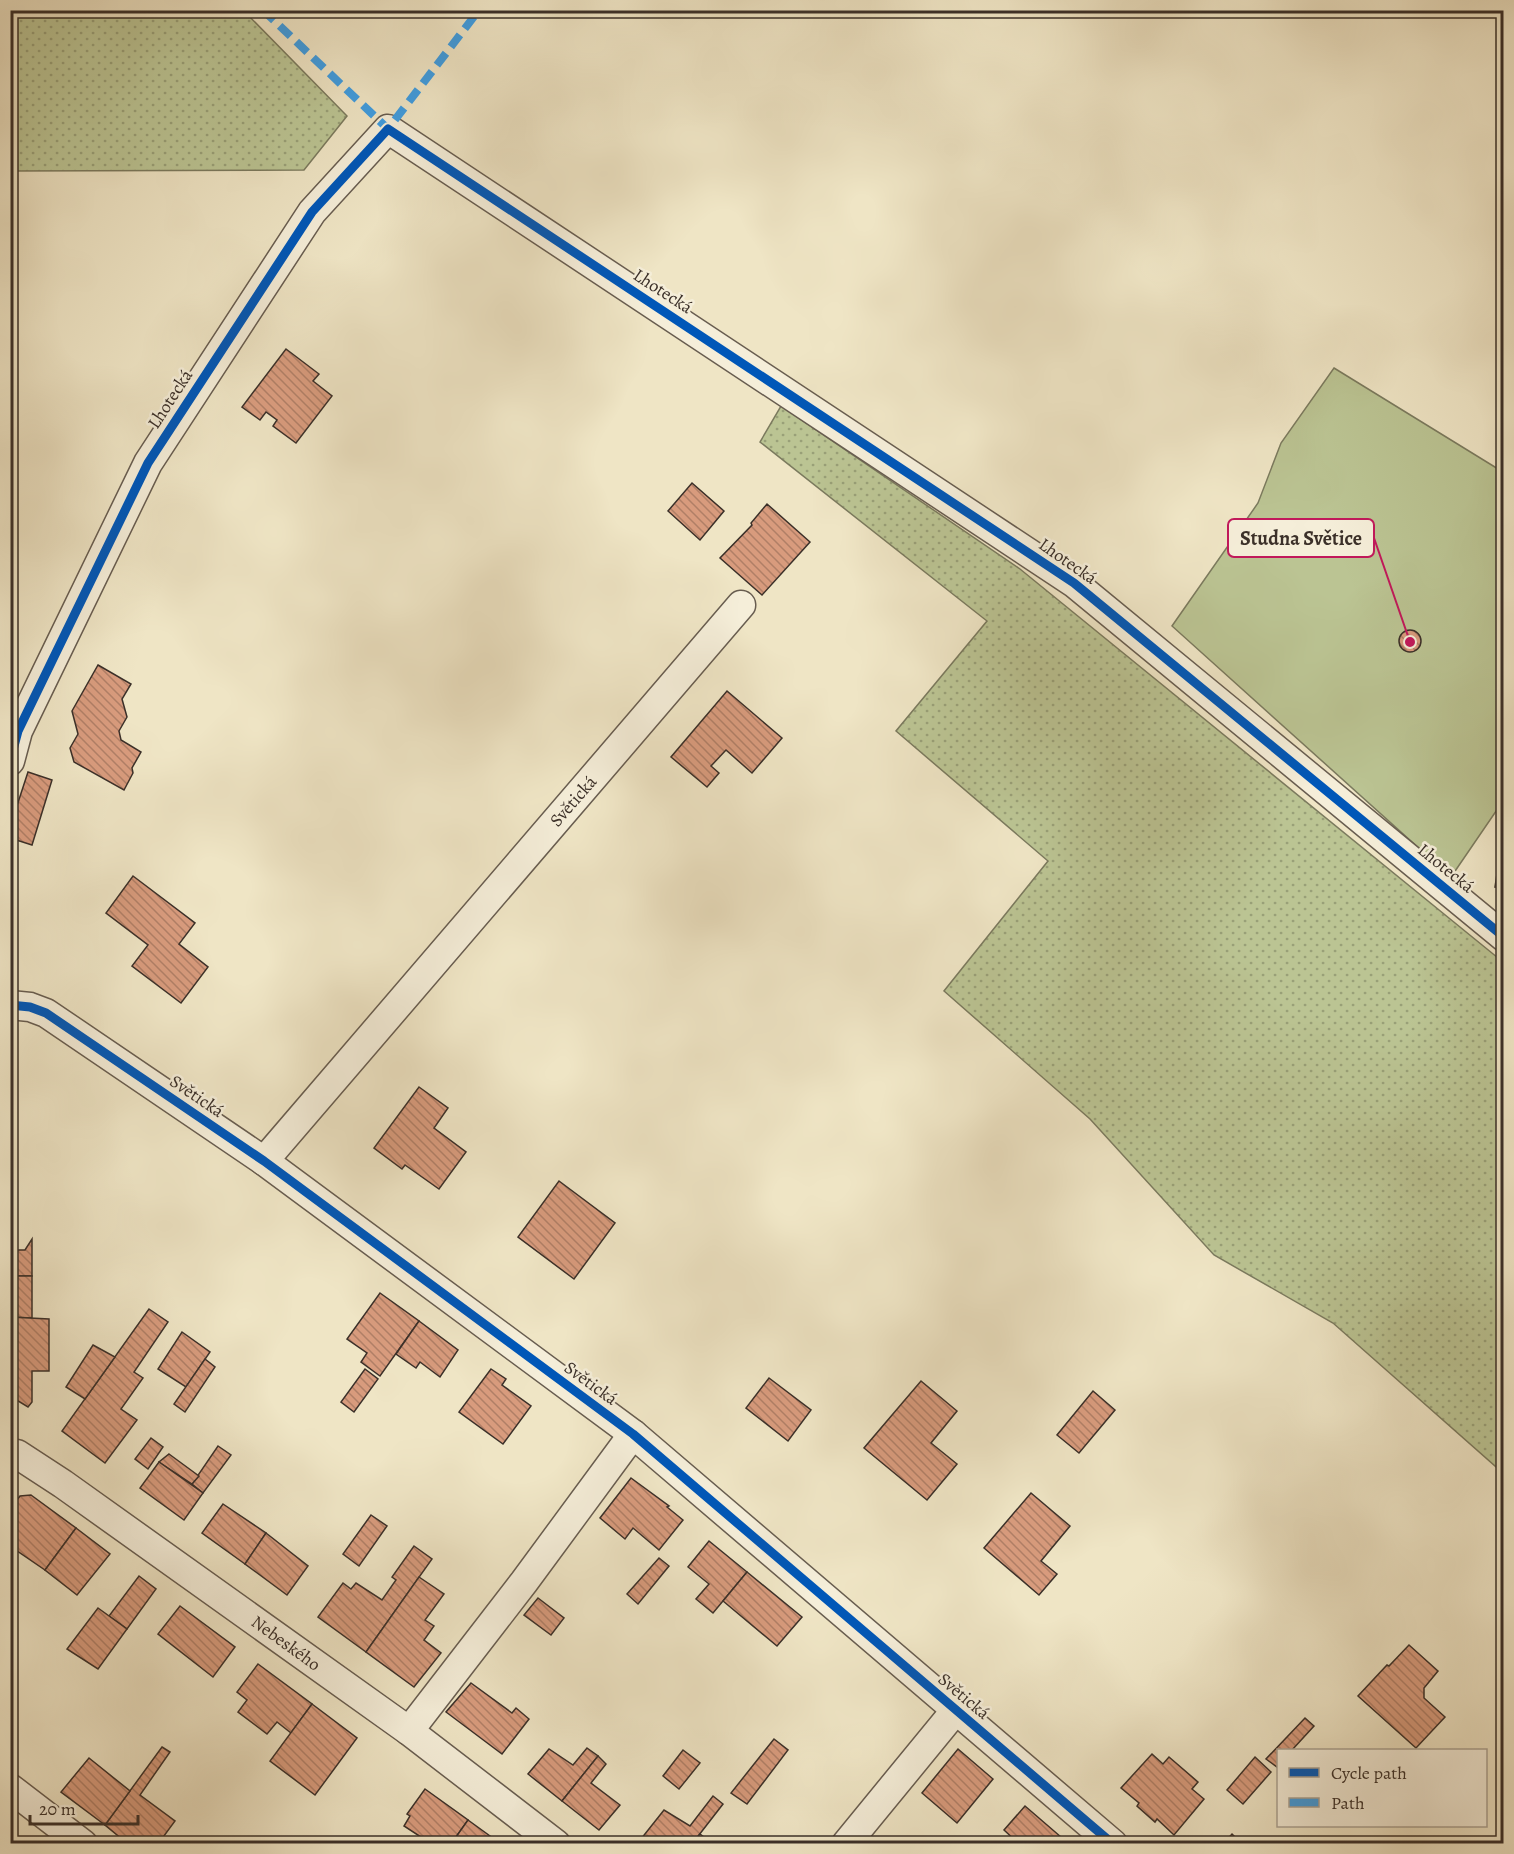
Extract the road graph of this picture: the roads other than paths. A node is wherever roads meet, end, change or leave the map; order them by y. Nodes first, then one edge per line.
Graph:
1 (741, 605) dead end
2 (10, 761) edge
3 (1503, 937) edge
4 (10, 1005) edge
5 (264, 1161) junction
6 (633, 1434) junction
7 (10, 1453) edge
8 (955, 1711) junction
9 (409, 1731) junction
10 (10, 1788) edge
11 (83, 1844) edge
12 (556, 1844) edge
13 (846, 1844) edge
14 (1113, 1844) edge

1 - 5 street, Světická
2 - 3 street, Lhotecká
4 - 5 street, Světická
5 - 6 street, Světická
6 - 8 street, Světická
6 - 9 street
7 - 9 street, Nebeského
8 - 13 street
8 - 14 street, Světická
9 - 12 street, Nebeského
10 - 11 street

